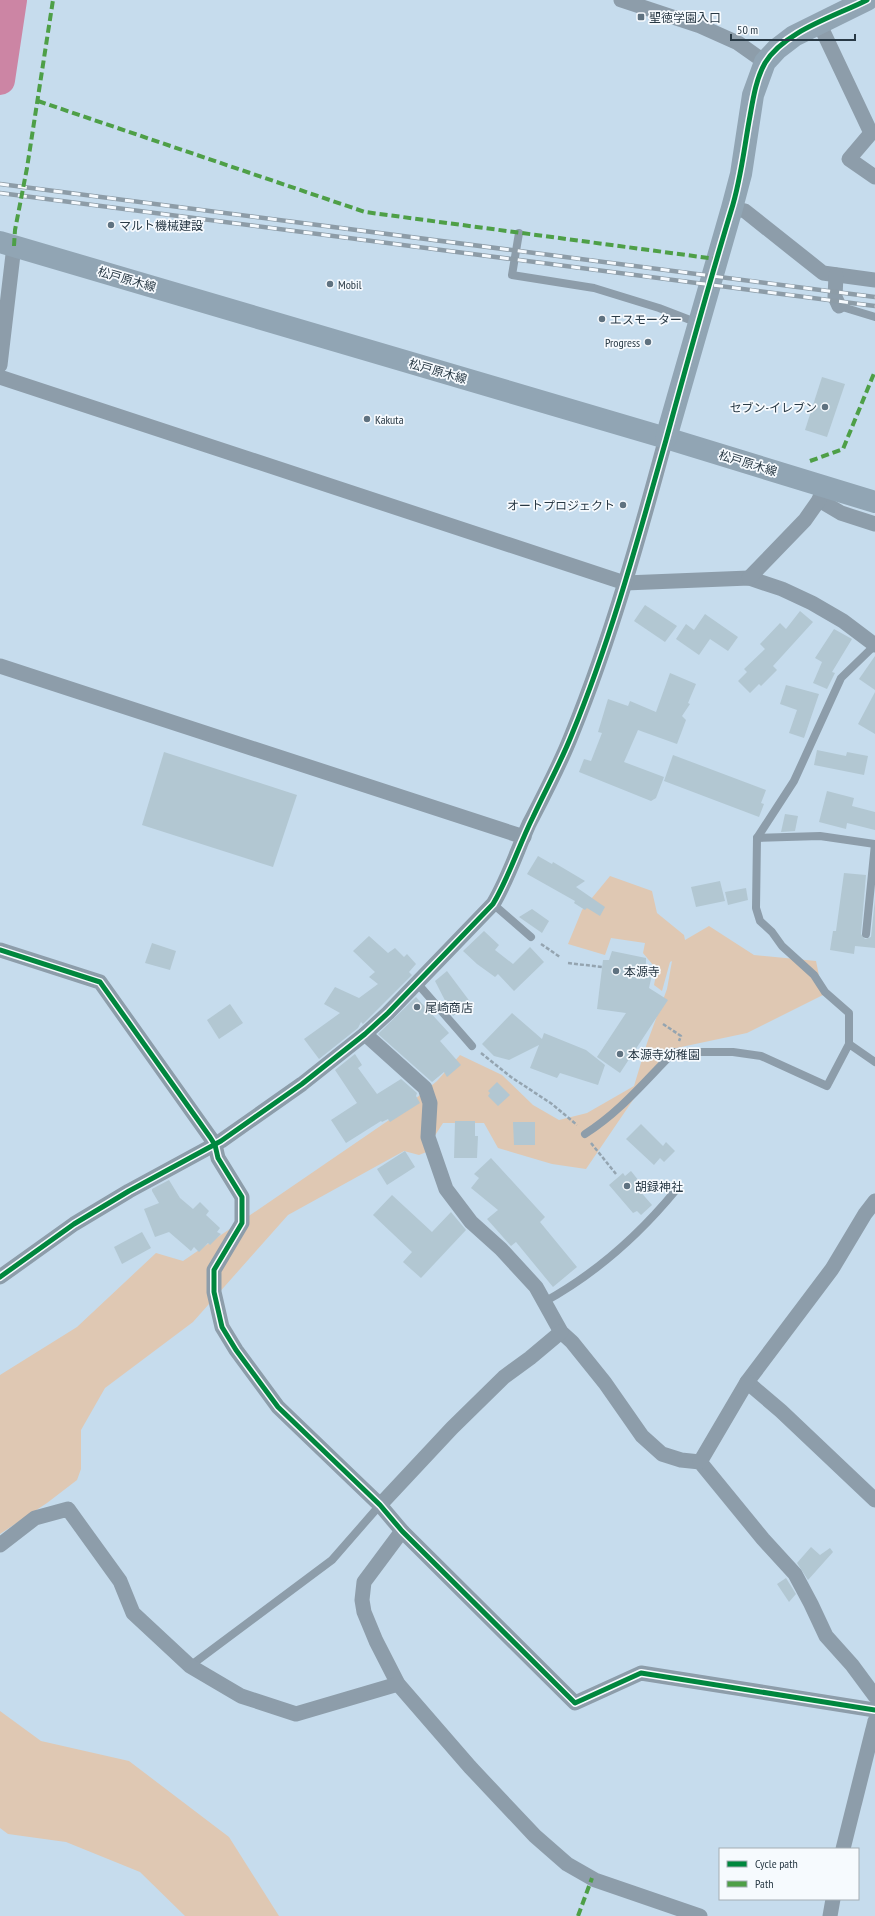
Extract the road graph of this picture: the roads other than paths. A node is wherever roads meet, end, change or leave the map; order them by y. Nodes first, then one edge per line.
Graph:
1 (621, 0) edge
2 (867, 0) edge
3 (819, 23) junction
4 (765, 62) junction
5 (875, 176) edge
6 (732, 208) junction
7 (519, 233) dead end
8 (7, 244) edge
9 (836, 275) junction
10 (875, 280) edge
11 (839, 306) joint
12 (875, 317) edge
13 (698, 323) junction
14 (0, 365) edge
15 (0, 377) edge
16 (666, 438) junction
17 (821, 493) junction
18 (875, 502) edge
19 (875, 524) edge
20 (749, 578) junction
21 (625, 584) junction
22 (875, 645) edge
23 (0, 666) edge
24 (524, 836) junction
25 (757, 838) junction
26 (493, 904) junction
27 (866, 934) dead end
28 (531, 937) road end
29 (0, 950) edge
30 (417, 983) junction
31 (366, 1034) junction
32 (849, 1044) junction
33 (472, 1046) road end
34 (875, 1062) edge
35 (585, 1134) road end
36 (215, 1145) junction
37 (676, 1190) dead end
38 (875, 1201) edge
39 (3, 1270) edge
40 (544, 1302) junction
41 (561, 1332) junction
42 (747, 1382) junction
43 (700, 1462) junction
44 (875, 1500) edge
45 (380, 1505) junction
46 (402, 1531) junction
47 (0, 1545) edge
48 (190, 1666) junction
49 (398, 1684) junction
50 (875, 1696) edge
51 (875, 1710) edge
52 (875, 1721) edge
53 (844, 1848) edge
54 (833, 1900) edge
55 (700, 1916) edge
56 (830, 1916) edge

1 - 4 street
2 - 3 main road
3 - 4 main road
3 - 5 street
4 - 6 main road
6 - 9 street
6 - 13 main road
7 - 13 lane
8 - 14 street
8 - 16 main road, 松戸原木線
9 - 10 street
9 - 11 street
11 - 12 lane
13 - 16 main road
15 - 21 street
16 - 17 main road, 松戸原木線
16 - 21 street
17 - 18 main road, 松戸原木線
17 - 19 street
17 - 20 street
20 - 21 street
20 - 22 street
21 - 24 street
22 - 25 lane
23 - 24 street
24 - 26 street
25 - 27 lane
25 - 32 lane
26 - 28 lane
26 - 30 street
29 - 36 street
30 - 31 street
30 - 33 lane
31 - 36 street
31 - 40 street
32 - 34 lane
32 - 35 lane
36 - 39 street
36 - 45 street
37 - 40 lane
38 - 42 street
40 - 41 street
41 - 43 street
41 - 45 street
42 - 43 street
42 - 44 street
43 - 50 street
45 - 46 street
45 - 48 lane
46 - 49 street
46 - 51 street
47 - 48 street
48 - 49 street
49 - 55 street
52 - 53 street
54 - 56 street

